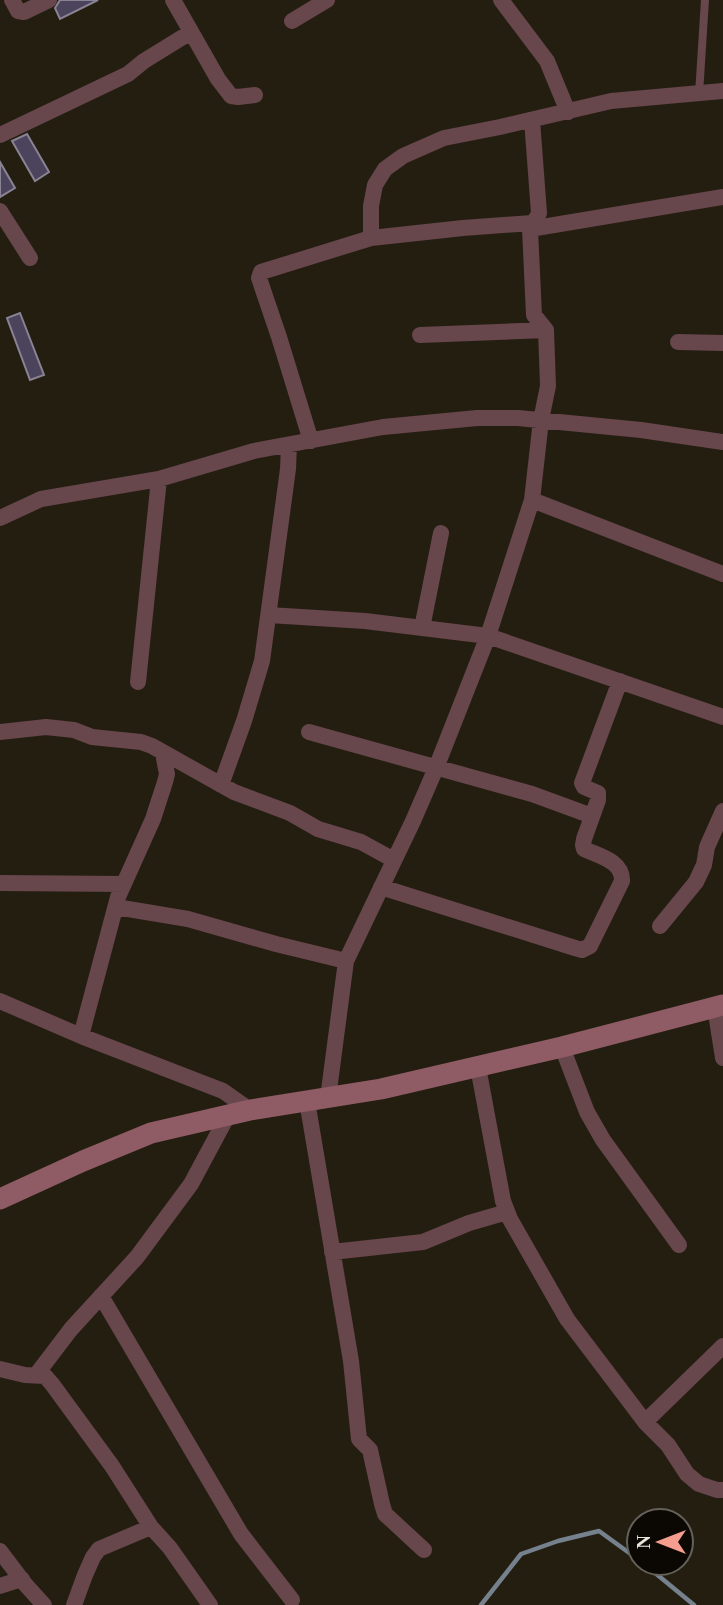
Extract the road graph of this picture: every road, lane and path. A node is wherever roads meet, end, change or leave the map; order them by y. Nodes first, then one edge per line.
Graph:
1 (12, 0) edge
2 (49, 0) edge
3 (327, 0) edge
4 (501, 0) edge
5 (705, 0) edge
6 (175, 1) edge
7 (292, 21) dead end
8 (191, 32) junction
9 (723, 92) edge
10 (699, 94) junction
11 (255, 95) dead end
12 (568, 112) junction
13 (531, 120) junction
14 (0, 135) edge
15 (723, 197) edge
16 (0, 211) edge
17 (531, 226) junction
18 (371, 238) junction
19 (30, 258) dead end
20 (546, 330) junction
21 (420, 335) dead end
22 (678, 342) dead end
23 (723, 343) edge
24 (541, 420) junction
25 (311, 441) junction
26 (723, 442) edge
27 (289, 444) junction
28 (159, 479) junction
29 (532, 500) junction
30 (0, 518) edge
31 (441, 533) dead end
32 (723, 574) edge
33 (269, 615) junction
34 (422, 628) junction
35 (488, 636) junction
36 (620, 681) junction
37 (138, 682) dead end
38 (723, 717) edge
39 (0, 732) edge
40 (309, 733) dead end
41 (163, 753) junction
42 (436, 768) junction
43 (221, 785) junction
44 (723, 811) edge
45 (592, 816) junction
46 (394, 860) junction
47 (0, 883) edge
48 (124, 884) junction
49 (381, 887) junction
50 (116, 907) junction
51 (660, 926) dead end
52 (346, 961) junction
53 (0, 1001) edge
54 (719, 1006) edge
55 (81, 1036) junction
56 (562, 1047) junction
57 (723, 1058) edge
58 (478, 1067) junction
59 (328, 1098) junction
60 (307, 1101) junction
61 (250, 1110) junction
62 (228, 1115) junction
63 (0, 1199) edge
64 (507, 1212) junction
65 (680, 1245) dead end
66 (331, 1252) junction
67 (101, 1296) junction
68 (723, 1346) edge
69 (0, 1369) edge
70 (36, 1375) junction
71 (645, 1422) junction
72 (723, 1490) edge
73 (151, 1527) junction
74 (424, 1550) dead end
75 (0, 1551) edge
76 (22, 1579) junction
77 (0, 1586) edge
78 (292, 1600) dead end
79 (44, 1605) edge
80 (74, 1605) edge
81 (210, 1605) edge

1 - 2 street
3 - 7 street
4 - 12 street
5 - 10 lane
6 - 8 street
8 - 11 street
8 - 14 street
9 - 10 street
10 - 12 street
12 - 13 street
13 - 17 street
13 - 18 street
15 - 17 street
16 - 19 street
17 - 18 street
17 - 20 street
18 - 25 street
20 - 21 street
20 - 24 street
22 - 23 street
24 - 25 street
24 - 26 street
24 - 29 street
25 - 27 street
27 - 28 street
27 - 33 street
28 - 30 street
28 - 37 street
29 - 32 street
29 - 35 street
31 - 34 street
33 - 34 street
33 - 43 street
34 - 35 street
35 - 36 street
35 - 42 street
36 - 38 street
36 - 45 street
39 - 41 street
40 - 42 street
41 - 43 street
41 - 48 street
42 - 45 street
42 - 46 street
43 - 46 street
44 - 51 street
45 - 49 street
46 - 49 street
47 - 48 street
48 - 50 street
49 - 52 street
50 - 52 street
50 - 55 street
52 - 59 street
53 - 55 street
54 - 56 street
54 - 57 street
55 - 61 street
56 - 58 street
56 - 65 street
58 - 59 street
58 - 64 street
59 - 60 street
60 - 61 street
60 - 66 street
61 - 62 street
62 - 63 street
62 - 67 street
64 - 66 street
64 - 71 street
66 - 74 street
67 - 70 street
67 - 78 street
68 - 71 street
69 - 70 street
70 - 73 street
71 - 72 street
73 - 80 street
73 - 81 street
75 - 76 street
76 - 77 street
76 - 79 street

